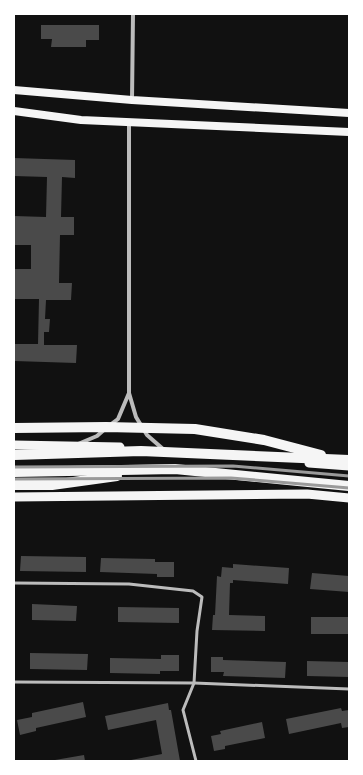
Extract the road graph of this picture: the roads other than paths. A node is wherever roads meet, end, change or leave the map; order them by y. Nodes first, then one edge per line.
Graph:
1 (133, 14) edge
2 (14, 90) edge
3 (132, 100) junction
4 (14, 111) edge
5 (349, 113) edge
6 (129, 122) junction
7 (349, 132) edge
8 (129, 393) junction
9 (14, 428) edge
10 (14, 445) edge
11 (72, 446) junction
12 (163, 449) junction
13 (14, 455) edge
14 (345, 460) edge
15 (349, 466) edge
16 (161, 470) junction
17 (14, 472) edge
18 (14, 485) edge
19 (349, 486) edge
20 (14, 497) edge
21 (349, 498) edge
22 (14, 583) edge
23 (14, 682) edge
24 (194, 683) junction
25 (349, 689) edge
26 (196, 761) edge

1 - 3 street
2 - 3 main road
3 - 5 main road
4 - 6 main road
6 - 7 main road
6 - 8 street
8 - 11 street
8 - 12 street
9 - 14 highway
10 - 11 main road
11 - 12 main road
12 - 15 main road
13 - 14 highway
16 - 17 highway
16 - 18 highway
16 - 19 highway
20 - 21 main road
22 - 24 lane
23 - 24 lane
24 - 25 lane
24 - 26 lane

